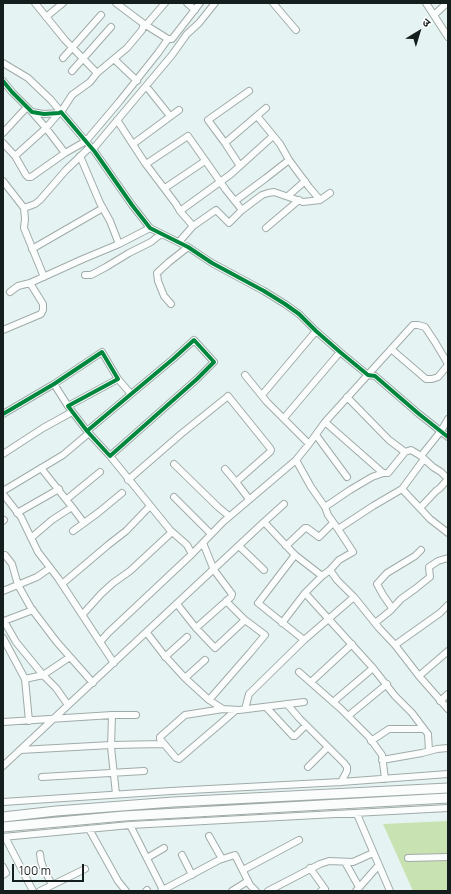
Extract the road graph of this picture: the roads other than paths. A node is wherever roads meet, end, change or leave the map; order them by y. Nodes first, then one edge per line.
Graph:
1 (35, 3) edge
2 (63, 3) edge
3 (116, 3) edge
4 (165, 3) edge
5 (187, 3) edge
6 (200, 3) edge
7 (215, 3) edge
8 (273, 3) edge
9 (426, 3) edge
10 (447, 3) edge
11 (124, 5) edge
12 (195, 10) junction
13 (101, 15) dead end
14 (434, 15) junction
15 (46, 17) junction
16 (145, 25) junction
17 (111, 27) dead end
18 (296, 30) dead end
19 (448, 35) edge
20 (168, 39) junction
21 (72, 48) junction
22 (63, 58) dead end
23 (83, 59) junction
24 (114, 59) junction
25 (3, 62) edge
26 (72, 72) dead end
27 (97, 73) junction
28 (3, 81) edge
29 (137, 81) junction
30 (146, 86) junction
31 (5, 89) edge
32 (249, 91) dead end
33 (27, 107) junction
34 (266, 108) dead end
35 (178, 110) dead end
36 (32, 112) junction
37 (60, 112) junction
38 (170, 116) junction
39 (258, 116) junction
40 (117, 120) junction
41 (46, 128) junction
42 (3, 133) edge
43 (274, 136) junction
44 (86, 141) junction
45 (3, 143) edge
46 (225, 143) junction
47 (133, 144) junction
48 (92, 148) junction
49 (65, 153) junction
50 (15, 156) junction
51 (80, 156) junction
52 (289, 160) junction
53 (205, 161) junction
54 (146, 164) junction
55 (240, 166) junction
56 (3, 181) edge
57 (305, 181) junction
58 (221, 182) junction
59 (165, 188) junction
60 (330, 193) dead end
61 (288, 196) junction
62 (299, 200) junction
63 (320, 200) junction
64 (235, 201) junction
65 (24, 208) junction
66 (103, 208) junction
67 (242, 210) junction
68 (180, 211) junction
69 (193, 226) junction
70 (150, 228) junction
71 (266, 228) dead end
72 (161, 234) junction
73 (178, 242) junction
74 (120, 244) junction
75 (188, 248) junction
76 (32, 249) junction
77 (85, 275) dead end
78 (44, 277) junction
79 (30, 283) junction
80 (10, 292) dead end
81 (171, 304) dead end
82 (3, 330) edge
83 (316, 331) junction
84 (391, 349) junction
85 (340, 352) junction
86 (448, 364) edge
87 (244, 375) dead end
88 (368, 375) junction
89 (118, 379) junction
90 (54, 384) junction
91 (131, 394) junction
92 (262, 395) junction
93 (347, 397) junction
94 (70, 409) junction
95 (3, 414) edge
96 (284, 418) junction
97 (448, 419) edge
98 (325, 422) junction
99 (441, 431) junction
100 (88, 432) junction
101 (316, 435) junction
102 (448, 437) edge
103 (309, 444) junction
104 (405, 452) junction
105 (3, 454) edge
106 (110, 456) junction
107 (422, 458) junction
108 (296, 460) junction
109 (174, 464) dead end
110 (41, 468) junction
111 (225, 469) dead end
112 (100, 472) dead end
113 (383, 473) junction
114 (347, 477) dead end
115 (128, 480) junction
116 (236, 482) junction
117 (58, 489) junction
118 (402, 489) junction
119 (3, 492) edge
120 (122, 493) dead end
121 (174, 497) dead end
122 (67, 499) junction
123 (249, 499) junction
124 (284, 504) dead end
125 (150, 506) junction
126 (72, 507) junction
127 (325, 507) junction
128 (420, 508) junction
129 (17, 513) junction
130 (229, 516) junction
131 (264, 522) junction
132 (84, 523) junction
133 (333, 523) junction
134 (338, 529) junction
135 (73, 530) dead end
136 (172, 532) junction
137 (448, 533) edge
138 (211, 534) junction
139 (31, 538) junction
140 (203, 543) junction
141 (239, 546) junction
142 (286, 546) junction
143 (421, 550) dead end
144 (192, 554) junction
145 (295, 555) junction
146 (3, 556) edge
147 (448, 558) edge
148 (50, 568) junction
149 (214, 570) junction
150 (264, 570) dead end
151 (330, 570) junction
152 (322, 576) junction
153 (62, 584) junction
154 (18, 585) junction
155 (3, 591) edge
156 (305, 593) junction
157 (354, 597) junction
158 (226, 601) junction
159 (177, 604) junction
160 (448, 605) edge
161 (392, 608) junction
162 (33, 610) junction
163 (82, 614) junction
164 (328, 619) junction
165 (245, 620) junction
166 (4, 621) edge
167 (282, 623) junction
168 (375, 623) junction
169 (196, 628) junction
170 (147, 633) junction
171 (187, 637) dead end
172 (3, 638) edge
173 (304, 640) junction
174 (100, 642) junction
175 (352, 644) junction
176 (396, 645) junction
177 (448, 651) edge
178 (70, 657) junction
179 (165, 657) junction
180 (205, 660) dead end
181 (114, 663) junction
182 (373, 668) junction
183 (299, 672) dead end
184 (43, 676) junction
185 (419, 676) junction
186 (25, 678) junction
187 (184, 678) junction
188 (311, 682) junction
189 (93, 683) junction
190 (386, 684) junction
191 (448, 694) edge
192 (209, 700) junction
193 (440, 700) junction
194 (304, 702) dead end
195 (333, 702) junction
196 (287, 704) junction
197 (68, 705) junction
198 (266, 707) junction
199 (223, 709) junction
200 (245, 709) junction
201 (236, 710) junction
202 (448, 710) edge
203 (112, 715) junction
204 (136, 715) dead end
205 (348, 716) junction
206 (54, 719) junction
207 (29, 721) junction
208 (3, 722) edge
209 (306, 725) junction
210 (424, 729) junction
211 (372, 741) junction
212 (163, 744) junction
213 (112, 745) junction
214 (328, 746) junction
215 (448, 748) edge
216 (20, 750) junction
217 (429, 751) junction
218 (382, 760) junction
219 (3, 766) edge
220 (308, 766) dead end
221 (144, 771) dead end
222 (114, 773) junction
223 (448, 774) edge
224 (42, 777) dead end
225 (385, 779) junction
226 (341, 782) junction
227 (448, 788) edge
228 (116, 794) junction
229 (448, 798) edge
230 (3, 802) edge
231 (448, 808) edge
232 (357, 814) junction
233 (3, 818) edge
234 (130, 825) junction
235 (3, 827) edge
236 (89, 829) junction
237 (209, 836) dead end
238 (4, 837) edge
239 (299, 840) dead end
240 (164, 848) dead end
241 (373, 853) junction
242 (40, 854) dead end
243 (182, 855) dead end
244 (448, 857) edge
245 (147, 858) junction
246 (408, 858) dead end
247 (222, 859) junction
248 (345, 862) junction
249 (378, 866) junction
250 (3, 867) edge
251 (310, 868) junction
252 (85, 869) dead end
253 (243, 870) junction
254 (3, 875) edge
255 (192, 875) junction
256 (248, 881) junction
257 (52, 885) junction
258 (357, 889) edge
259 (162, 890) edge
260 (33, 891) edge
261 (40, 891) edge
262 (126, 891) edge
263 (232, 891) edge
264 (256, 891) edge
265 (268, 891) edge
266 (321, 891) edge
267 (390, 891) edge

1 - 15 street
2 - 15 street
3 - 11 street
4 - 16 street
5 - 12 street
6 - 12 street
7 - 30 street
8 - 18 street
9 - 14 street
10 - 14 street
11 - 16 street
12 - 20 street
13 - 21 street
14 - 19 street
15 - 21 street
16 - 20 street
16 - 24 street
17 - 23 street
20 - 29 street
21 - 22 street
21 - 23 street
23 - 26 street
23 - 27 street
24 - 27 street
24 - 29 street
25 - 37 street
27 - 37 street
28 - 31 street
29 - 44 street
30 - 38 street
30 - 40 street
31 - 33 street
32 - 46 street
33 - 36 street
33 - 42 street
34 - 39 street
35 - 38 street
36 - 37 street
36 - 41 street
37 - 41 street
37 - 44 street
38 - 47 street
39 - 43 street
39 - 46 street
40 - 47 street
40 - 48 street
41 - 49 street
41 - 50 street
43 - 52 street
43 - 55 street
44 - 48 street
44 - 49 street
45 - 50 street
46 - 55 street
47 - 54 street
48 - 51 street
48 - 70 street
49 - 50 street
51 - 65 street
51 - 66 street
52 - 57 street
52 - 64 street
53 - 54 street
53 - 58 street
53 - 59 street
54 - 59 street
55 - 58 street
56 - 65 street
57 - 61 street
57 - 63 street
58 - 64 street
58 - 68 street
59 - 68 street
60 - 63 street
61 - 62 street
61 - 67 street
62 - 63 street
62 - 71 street
64 - 67 street
65 - 76 street
66 - 74 street
66 - 76 street
67 - 69 street
68 - 69 street
69 - 73 street
70 - 72 street
70 - 74 street
72 - 73 street
72 - 77 street
73 - 75 street
74 - 78 street
75 - 81 street
75 - 83 street
76 - 78 street
78 - 79 street
79 - 80 street
79 - 82 street
83 - 85 street
83 - 92 street
84 - 86 street
84 - 86 street
84 - 88 street
85 - 88 street
85 - 96 street
87 - 92 street
88 - 93 street
88 - 99 street
89 - 90 street
89 - 91 street
89 - 94 street
90 - 94 street
90 - 95 street
91 - 100 street
91 - 106 street
92 - 96 street
93 - 98 street
93 - 104 street
94 - 100 street
94 - 105 street
96 - 103 street
97 - 99 street
98 - 101 street
98 - 113 street
99 - 102 street
99 - 107 street
100 - 106 street
100 - 110 street
101 - 103 street
101 - 114 street
103 - 108 street
104 - 107 street
104 - 113 street
106 - 115 street
107 - 118 street
107 - 128 street
108 - 123 street
108 - 127 street
109 - 130 street
110 - 117 street
110 - 119 street
111 - 116 street
112 - 122 street
113 - 127 street
115 - 116 street
115 - 125 street
116 - 123 street
117 - 122 street
117 - 129 street
118 - 128 street
118 - 134 street
119 - 129 street
120 - 132 street
121 - 138 street
122 - 126 street
123 - 130 street
124 - 131 street
125 - 136 street
125 - 153 street
126 - 132 street
126 - 139 street
127 - 133 street
128 - 137 street
129 - 139 street
130 - 138 street
131 - 141 street
131 - 142 street
132 - 135 street
133 - 134 street
133 - 142 street
134 - 151 street
136 - 144 street
136 - 163 street
138 - 140 street
139 - 148 street
140 - 144 street
140 - 149 street
141 - 149 street
141 - 150 street
142 - 145 street
143 - 161 street
144 - 174 street
145 - 152 street
145 - 167 street
146 - 154 street
147 - 161 street
148 - 153 street
148 - 154 street
149 - 158 street
149 - 159 street
151 - 152 street
151 - 157 street
152 - 156 street
153 - 163 street
154 - 155 street
154 - 162 street
156 - 164 street
156 - 167 street
157 - 164 street
157 - 168 street
158 - 165 street
158 - 169 street
159 - 169 street
159 - 170 street
160 - 176 street
161 - 168 street
162 - 166 street
162 - 178 street
163 - 174 street
164 - 173 street
164 - 175 street
165 - 169 street
165 - 192 street
166 - 184 street
167 - 173 street
168 - 176 street
170 - 179 street
170 - 181 street
171 - 179 street
172 - 186 street
173 - 200 street
174 - 181 street
175 - 182 street
175 - 188 street
176 - 185 street
177 - 185 street
178 - 184 street
178 - 189 street
179 - 187 street
180 - 187 street
181 - 189 street
182 - 190 street
182 - 195 street
183 - 188 street
184 - 186 street
184 - 197 street
185 - 193 street
186 - 207 street
187 - 192 street
188 - 195 street
189 - 197 street
190 - 205 street
190 - 210 street
191 - 193 street
192 - 199 street
193 - 202 street
194 - 196 street
195 - 205 street
196 - 198 street
196 - 209 street
197 - 206 street
198 - 200 street
198 - 209 street
199 - 201 street
199 - 212 street
200 - 201 street
201 - 212 street
203 - 204 street
203 - 206 street
203 - 213 street
205 - 211 street
206 - 207 street
206 - 216 street
207 - 208 street
209 - 214 street
210 - 211 street
210 - 217 street
211 - 218 street
212 - 213 street
213 - 216 street
213 - 222 street
214 - 220 street
214 - 226 street
215 - 217 street
216 - 219 street
217 - 218 street
218 - 225 street
221 - 222 street
222 - 224 street
222 - 228 street
223 - 225 street
225 - 226 street
226 - 228 street
227 - 233 highway
228 - 230 street
229 - 235 highway
231 - 232 street
232 - 234 street
232 - 241 street
234 - 236 street
234 - 245 street
236 - 238 street
236 - 262 street
237 - 247 street
238 - 260 street
239 - 253 street
240 - 245 street
241 - 248 street
241 - 249 street
242 - 257 street
243 - 255 street
244 - 246 street
245 - 259 street
247 - 253 street
247 - 255 street
248 - 251 street
248 - 258 street
249 - 258 street
249 - 267 street
250 - 254 street
251 - 265 street
251 - 266 street
252 - 257 street
253 - 256 street
255 - 259 street
256 - 263 street
256 - 264 street
257 - 261 street

